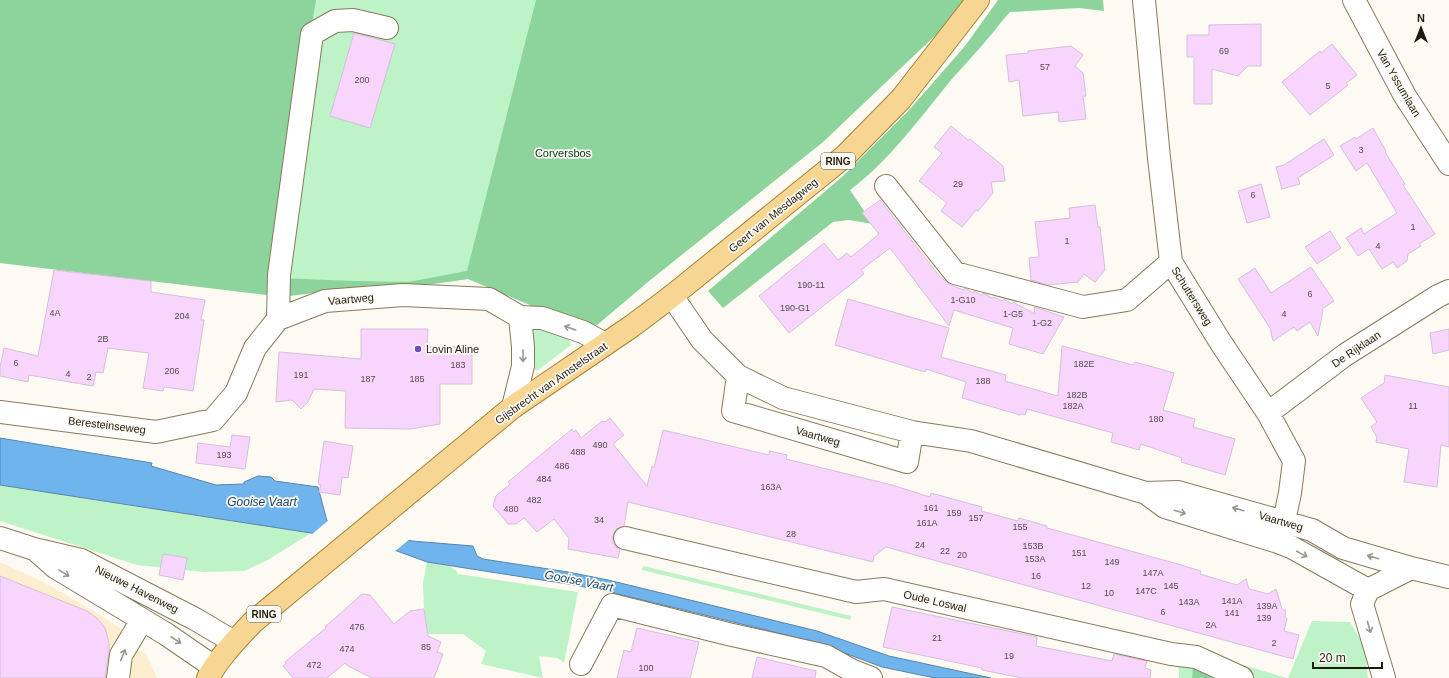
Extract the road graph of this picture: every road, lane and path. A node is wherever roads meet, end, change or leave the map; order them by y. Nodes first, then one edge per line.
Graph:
1 (978, 0) edge
2 (1144, 0) edge
3 (1354, 0) edge
4 (387, 28) dead end
5 (1449, 164) edge
6 (886, 186) dead end
7 (1171, 262) junction
8 (1449, 291) edge
9 (672, 296) junction
10 (520, 317) junction
11 (278, 320) junction
12 (605, 344) junction
13 (738, 376) junction
14 (514, 407) junction
15 (0, 412) edge
16 (1268, 413) junction
17 (213, 420) joint
18 (912, 432) junction
19 (1146, 493) junction
20 (1284, 522) junction
21 (0, 538) edge
22 (625, 538) dead end
23 (34, 549) junction
24 (1411, 568) junction
25 (1449, 577) edge
26 (1368, 590) junction
27 (138, 627) junction
28 (234, 642) junction
29 (581, 664) dead end
30 (211, 673) edge
31 (857, 676) edge
32 (118, 678) edge
33 (1242, 678) edge
34 (1384, 678) edge

1 - 9 main road, Geert van Mesdagweg / RING
2 - 7 street, Schuttersweg
3 - 5 street, Van Yssumlaan
4 - 11 street
6 - 7 street
7 - 16 street, Schuttersweg
8 - 16 street, De Rijklaan
9 - 12 main road, Gijsbrecht van Amstelstraat / RING
9 - 13 street, Vaartweg
10 - 11 street, Vaartweg
12 -> 10 street, Vaartweg
10 -> 14 street
11 - 17 street, Vaartweg
12 - 14 main road, Gijsbrecht van Amstelstraat / RING
13 - 18 street, Vaartweg
13 - 18 street, Vaartweg
14 - 28 main road, Gijsbrecht van Amstelstraat / RING
15 - 17 street, Beresteinseweg
16 - 20 street, Schuttersweg
18 - 19 street, Vaartweg
20 -> 19 street, Vaartweg
19 -> 26 street, Vaartweg
24 -> 20 street, Vaartweg
21 - 23 street, Nieuwe Havenweg
22 - 33 street, Oude Loswal
23 -> 27 street, Nieuwe Havenweg
23 - 28 street, Nieuwe Havenweg
24 - 25 street, Vaartweg
24 - 26 street
26 -> 34 street
27 -> 30 street, Nieuwe Havenweg
32 -> 27 street
28 - 30 main road, RING
29 - 31 street

